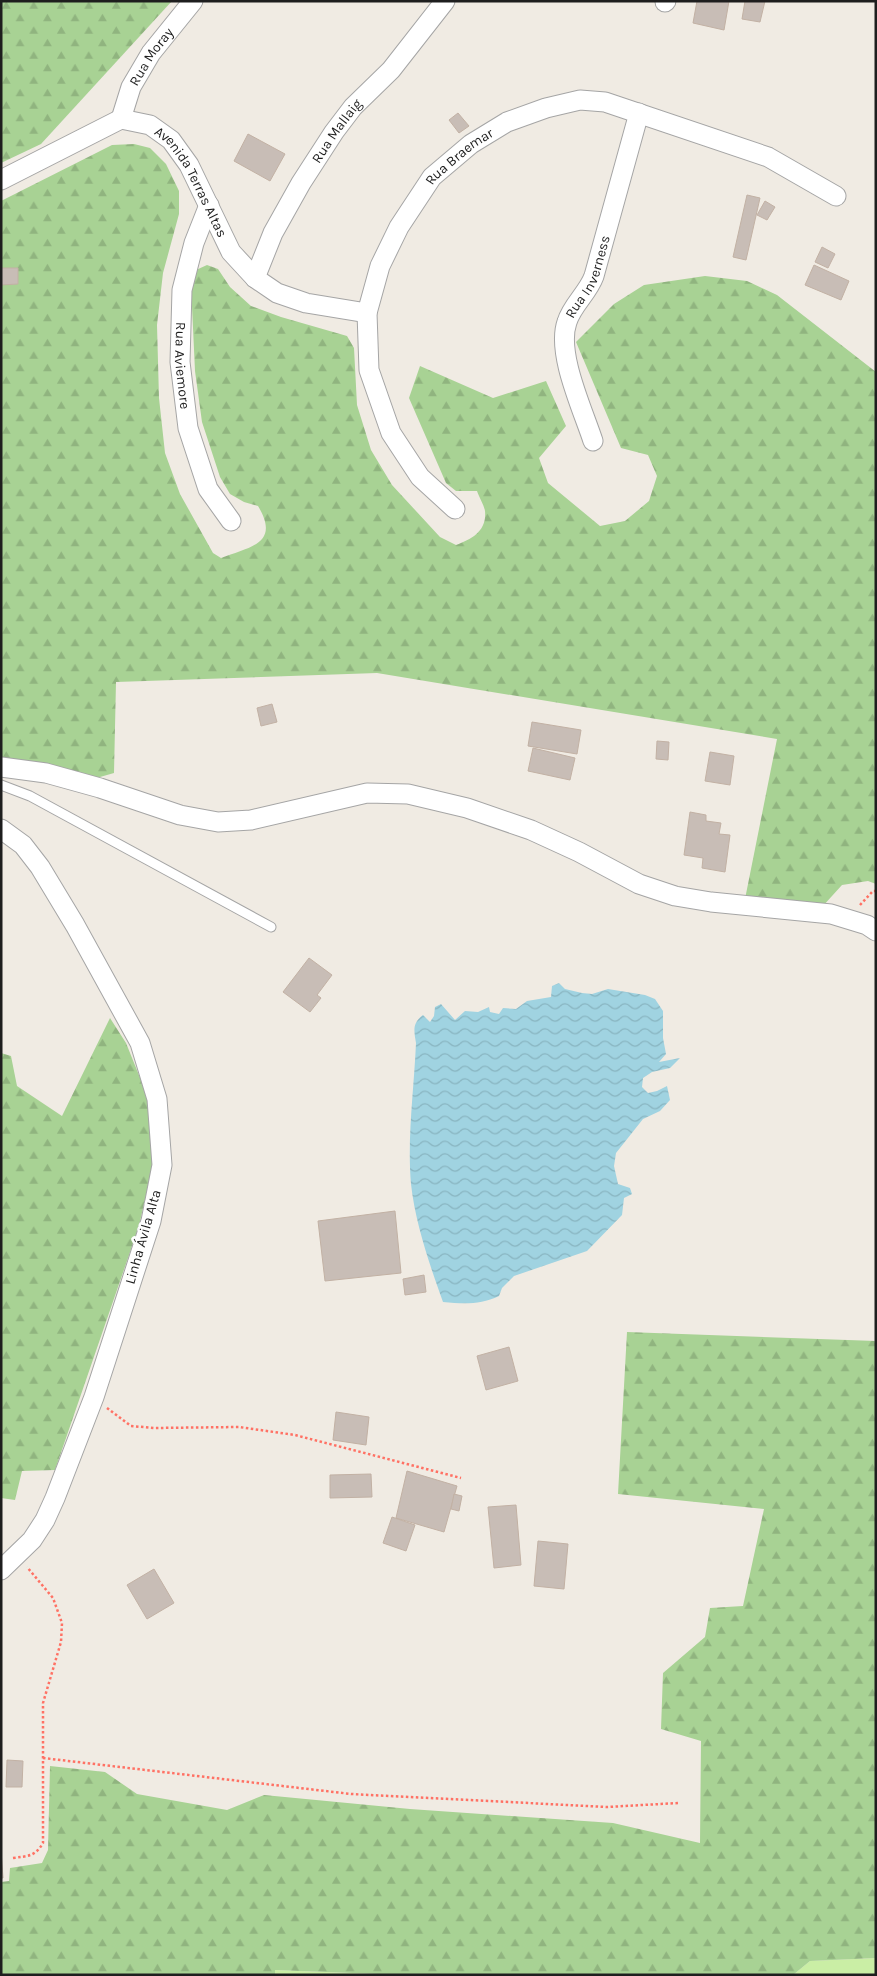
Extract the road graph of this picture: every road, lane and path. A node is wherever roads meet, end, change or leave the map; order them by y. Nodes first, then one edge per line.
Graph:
1 (193, 1) edge
2 (445, 1) edge
3 (639, 113) junction
4 (121, 119) junction
5 (1, 180) edge
6 (836, 196) dead end
7 (209, 204) junction
8 (254, 278) junction
9 (367, 313) junction
10 (593, 441) dead end
11 (455, 510) dead end
12 (231, 521) dead end
13 (1, 767) edge
14 (1, 785) edge
15 (1, 829) edge
16 (271, 928) dead end
17 (876, 931) edge
18 (94, 1397) junction
19 (461, 1478) dead end
20 (17, 1555) junction
21 (1, 1570) edge
22 (43, 1758) junction
23 (678, 1803) dead end
24 (13, 1858) dead end

1 - 4 street, Rua Moray
2 - 8 street, Rua Mallaig
3 - 6 street, Rua Braemar
3 - 9 street, Rua Braemar
3 - 10 street, Rua Inverness
4 - 5 street
4 - 7 street, Avenida Terras Altas
7 - 8 street, Avenida Terras Altas
7 - 12 street, Rua Aviemore
8 - 9 street, Avenida Terras Altas
9 - 11 street, Rua Braemar
13 - 17 street
14 - 16 lane
15 - 18 street, Linha Ávila Alta
18 - 19 path
18 - 20 street, Linha Ávila Alta
20 - 21 street, Linha Ávila Alta
20 - 22 path
22 - 23 path
22 - 24 path

